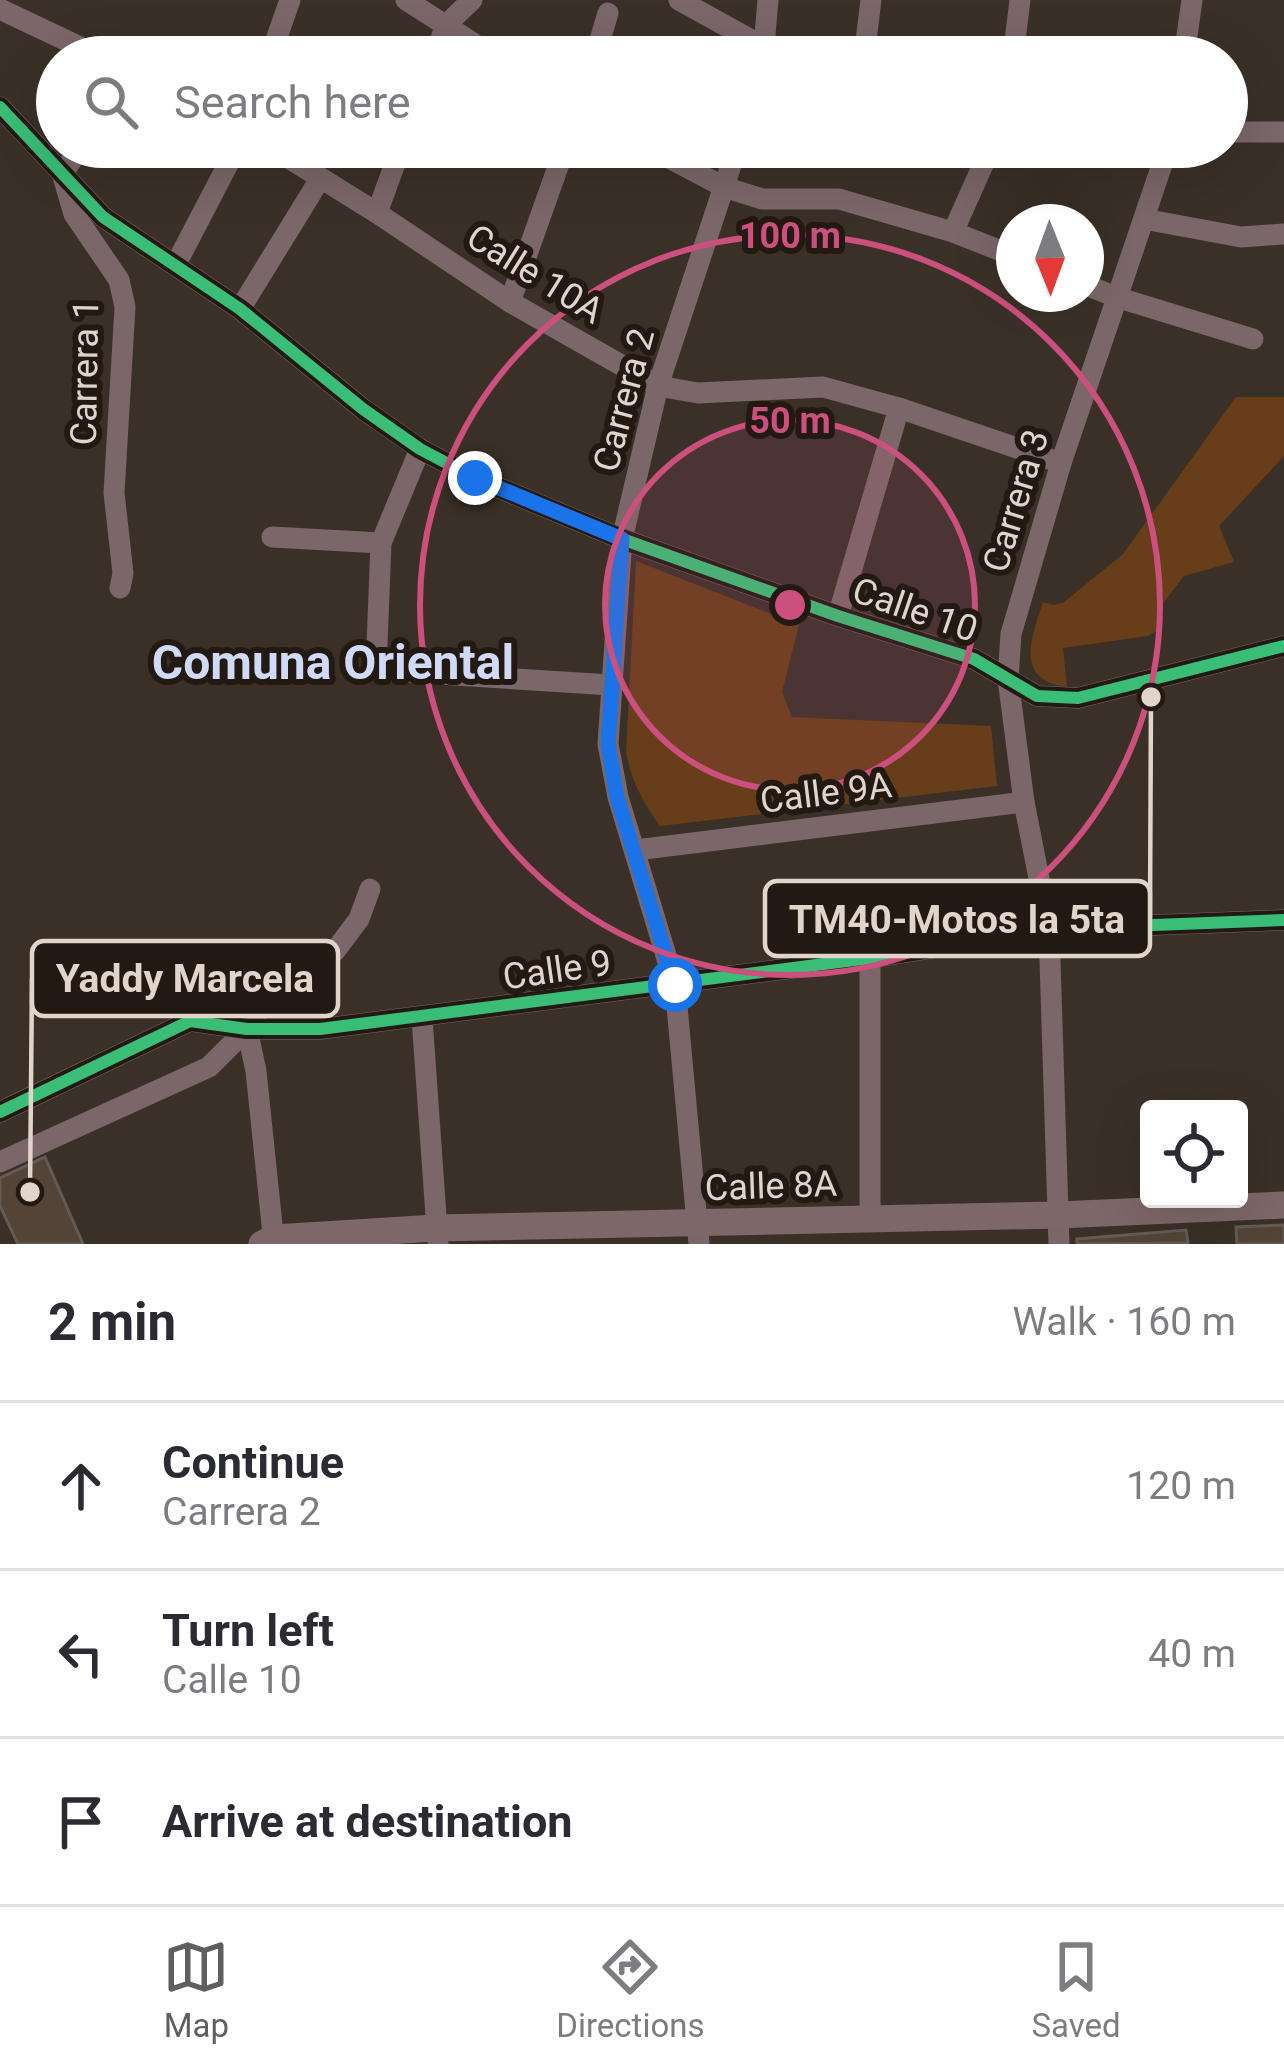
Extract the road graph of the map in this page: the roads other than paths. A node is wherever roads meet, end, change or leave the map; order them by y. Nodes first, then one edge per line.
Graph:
1 (290, 0) edge
2 (406, 0) edge
3 (472, 0) edge
4 (679, 0) edge
5 (768, 0) edge
6 (871, 0) edge
7 (1020, 0) edge
8 (1192, 0) edge
9 (0, 9) edge
10 (608, 13) dead end
11 (446, 25) junction
12 (56, 36) edge
13 (278, 36) edge
14 (442, 36) edge
15 (463, 36) edge
16 (601, 36) edge
17 (737, 36) edge
18 (765, 36) edge
19 (867, 36) edge
20 (1016, 36) edge
21 (1187, 36) edge
22 (0, 107) edge
23 (1248, 132) edge
24 (1284, 132) edge
25 (36, 146) edge
26 (56, 168) edge
27 (66, 168) edge
28 (226, 168) edge
29 (303, 168) edge
30 (393, 168) edge
31 (558, 168) edge
32 (688, 168) edge
33 (730, 168) edge
34 (982, 168) edge
35 (1161, 168) edge
36 (62, 174) junction
37 (320, 179) junction
38 (724, 187) junction
39 (377, 213) junction
40 (1144, 219) junction
41 (953, 232) junction
42 (1284, 234) edge
43 (996, 249) edge
44 (176, 264) junction
45 (1104, 292) edge
46 (1116, 297) junction
47 (510, 302) junction
48 (240, 308) junction
49 (1252, 339) dead end
50 (658, 386) junction
51 (898, 408) junction
52 (420, 449) junction
53 (1061, 463) junction
54 (272, 537) dead end
55 (622, 539) junction
56 (381, 543) junction
57 (120, 588) dead end
58 (838, 616) junction
59 (1284, 646) edge
60 (1008, 679) junction
61 (611, 685) junction
62 (1024, 802) junction
63 (636, 850) junction
64 (370, 889) dead end
65 (1284, 920) edge
66 (1049, 929) junction
67 (870, 958) junction
68 (675, 985) junction
69 (422, 1018) junction
70 (247, 1028) junction
71 (0, 1112) edge
72 (0, 1162) edge
73 (1284, 1204) edge
74 (1058, 1215) junction
75 (870, 1219) junction
76 (698, 1234) edge
77 (437, 1236) edge
78 (270, 1242) edge
79 (1059, 1244) edge

1 - 13 street
2 - 11 street
3 - 11 street
4 - 17 street
5 - 18 street
6 - 19 street
7 - 20 street
8 - 21 street
9 - 12 street
10 - 16 street
11 - 14 street
11 - 15 street
22 - 25 street, Calle 10
23 - 24 street
26 - 36 street, Calle 10
27 - 36 street
28 - 44 street
29 - 37 street, Calle 10A
30 - 39 street
31 - 47 street
32 - 38 street
33 - 38 street, Carrera 2
34 - 41 street
35 - 40 street, Carrera 3
36 - 44 street, Calle 10
36 - 57 street, Carrera 1
37 - 39 street, Calle 10A
37 - 48 street
38 - 41 street
38 - 50 street, Carrera 2
39 - 47 street, Calle 10A
40 - 42 street
40 - 46 street, Carrera 3
41 - 43 street
44 - 48 street, Calle 10
45 - 46 street
46 - 49 street
46 - 53 street, Carrera 3
47 - 50 street, Calle 10A
48 - 52 street, Calle 10
50 - 51 street, Calle 10A
50 - 55 street, Carrera 2
51 - 53 street, Calle 10A
51 - 58 street
52 - 55 street, Calle 10
52 - 56 street
53 - 60 street, Carrera 3
54 - 56 street
55 - 58 street, Calle 10
55 - 61 street, Carrera 2
56 - 61 street
58 - 60 street, Calle 10
59 - 60 street, Calle 10
60 - 62 street, Carrera 3
61 - 63 street, Carrera 2
62 - 63 street, Calle 9A
62 - 66 street, Carrera 3
63 - 68 street, Carrera 2
64 - 70 street
65 - 66 street, Calle 9
66 - 67 street, Calle 9
66 - 74 street, Carrera 3
67 - 68 street, Calle 9
67 - 75 street
68 - 69 street, Calle 9
68 - 76 street, Carrera 2
69 - 70 street, Calle 9
69 - 77 street
70 - 71 street, Calle 9
70 - 72 street
70 - 78 street
73 - 74 main road, Calle 8A
74 - 75 main road, Calle 8A
74 - 79 street, Carrera 3
75 - 76 main road, Calle 8A
76 - 77 main road, Calle 8A
77 - 78 main road, Calle 8A

